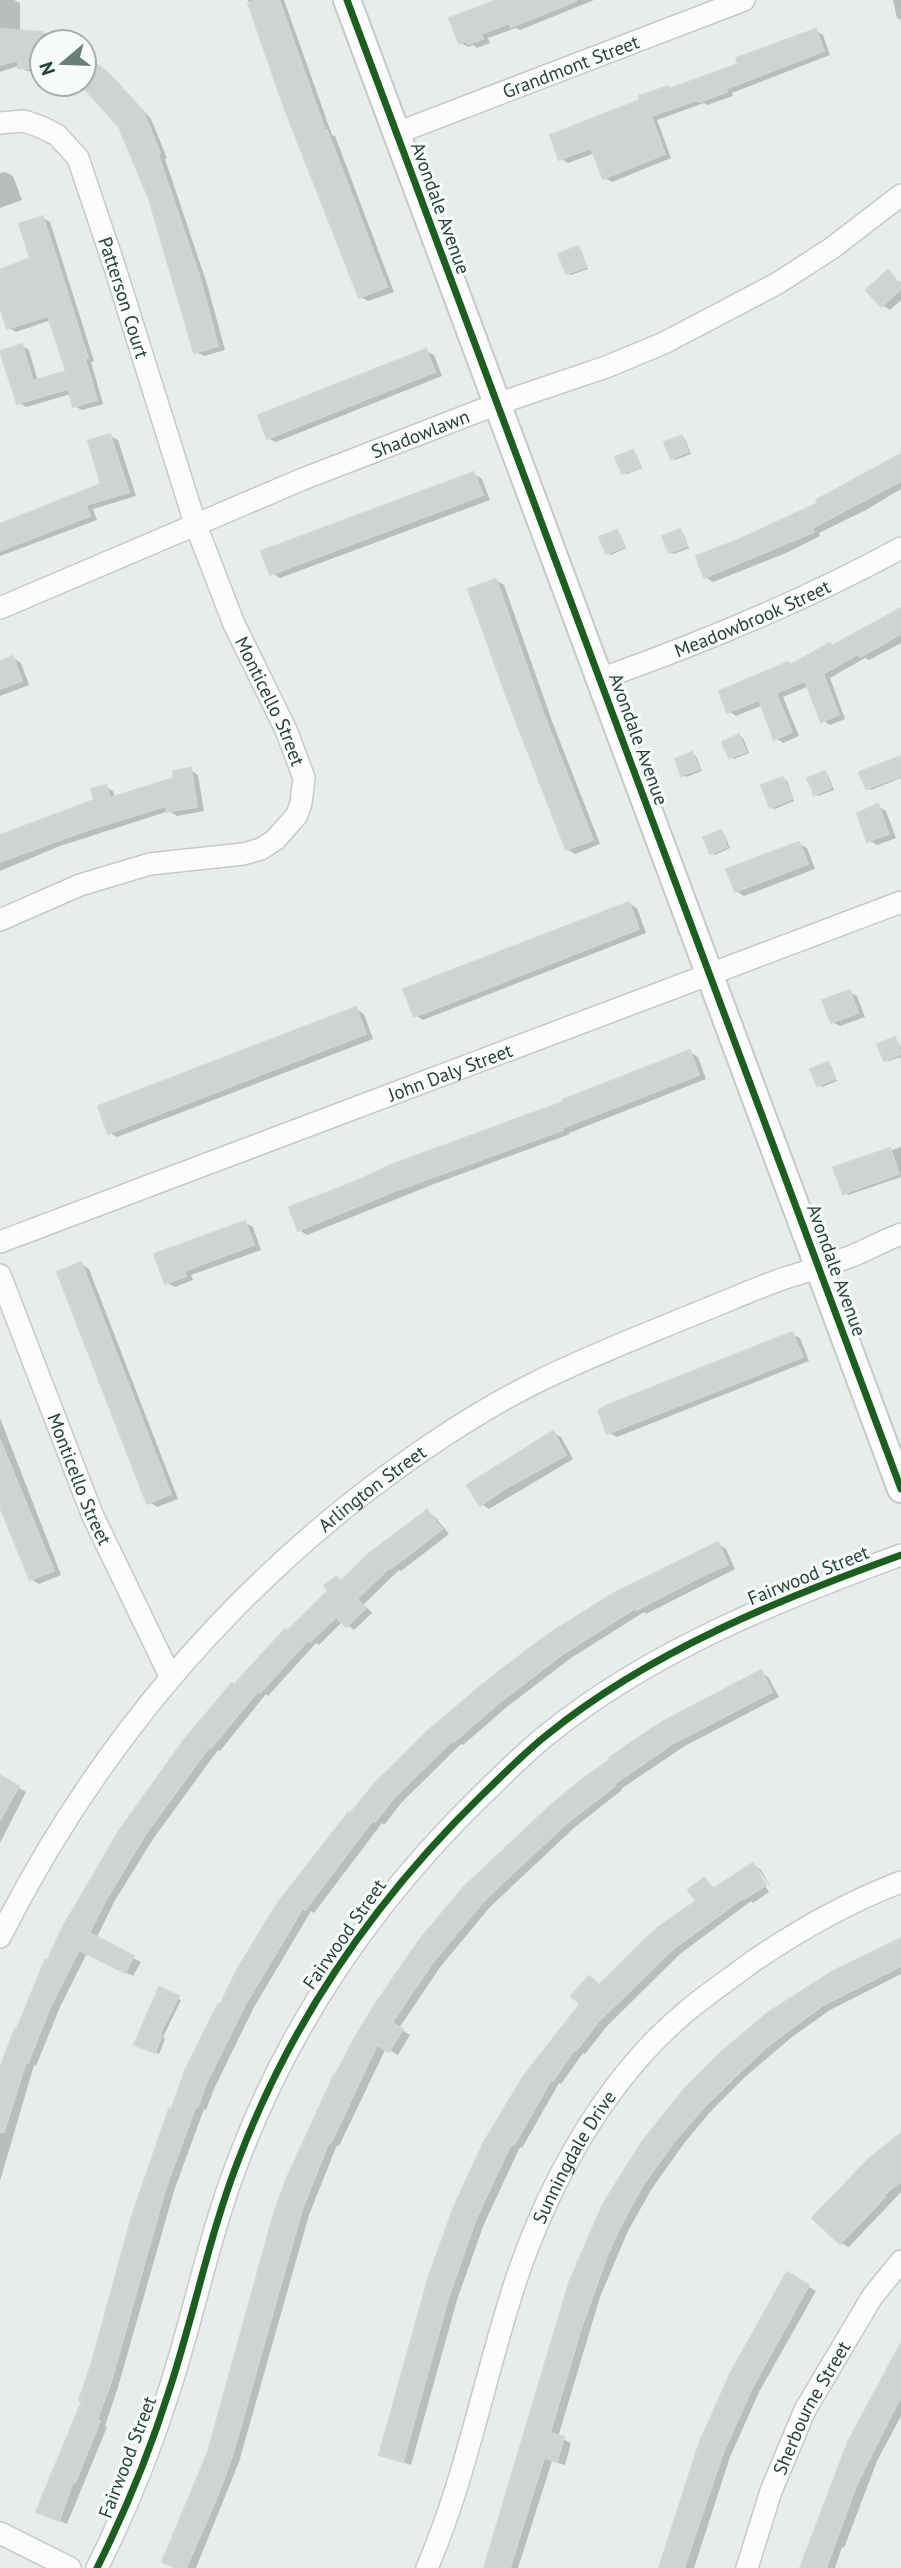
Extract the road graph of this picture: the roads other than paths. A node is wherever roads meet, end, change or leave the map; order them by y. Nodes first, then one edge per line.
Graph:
1 (347, 0) edge
2 (744, 0) edge
3 (0, 123) edge
4 (397, 133) junction
5 (901, 195) edge
6 (497, 404) junction
7 (195, 523) junction
8 (901, 548) edge
9 (0, 608) edge
10 (600, 679) junction
11 (901, 902) edge
12 (0, 920) edge
13 (710, 975) junction
14 (901, 1234) edge
15 (0, 1242) edge
16 (820, 1268) junction
17 (0, 1275) edge
18 (901, 1489) edge
19 (901, 1555) edge
20 (170, 1676) junction
21 (901, 1882) edge
22 (0, 1937) edge
23 (901, 2261) edge
24 (0, 2533) edge
25 (70, 2568) edge
26 (97, 2568) edge
27 (427, 2568) edge
28 (747, 2568) edge

1 - 4 street, Avondale Avenue
2 - 4 street, Grandmont Street
3 - 7 street, Patterson Court
4 - 6 street, Avondale Avenue
5 - 6 street, Shadowlawn
6 - 7 street, Shadowlawn
6 - 10 street, Avondale Avenue
7 - 9 street, Shadowlawn
7 - 12 street, Monticello Street
8 - 10 street, Meadowbrook Street
10 - 13 street, Avondale Avenue
11 - 13 street, John Daly Street
13 - 15 street, John Daly Street
13 - 16 street, Avondale Avenue
14 - 16 street, Arlington Street
16 - 18 street, Avondale Avenue
16 - 20 street, Arlington Street
17 - 20 street, Monticello Street
19 - 26 street, Fairwood Street
20 - 22 street, Arlington Street
21 - 27 street, Sunningdale Drive
23 - 28 street, Sherbourne Street
24 - 25 street

